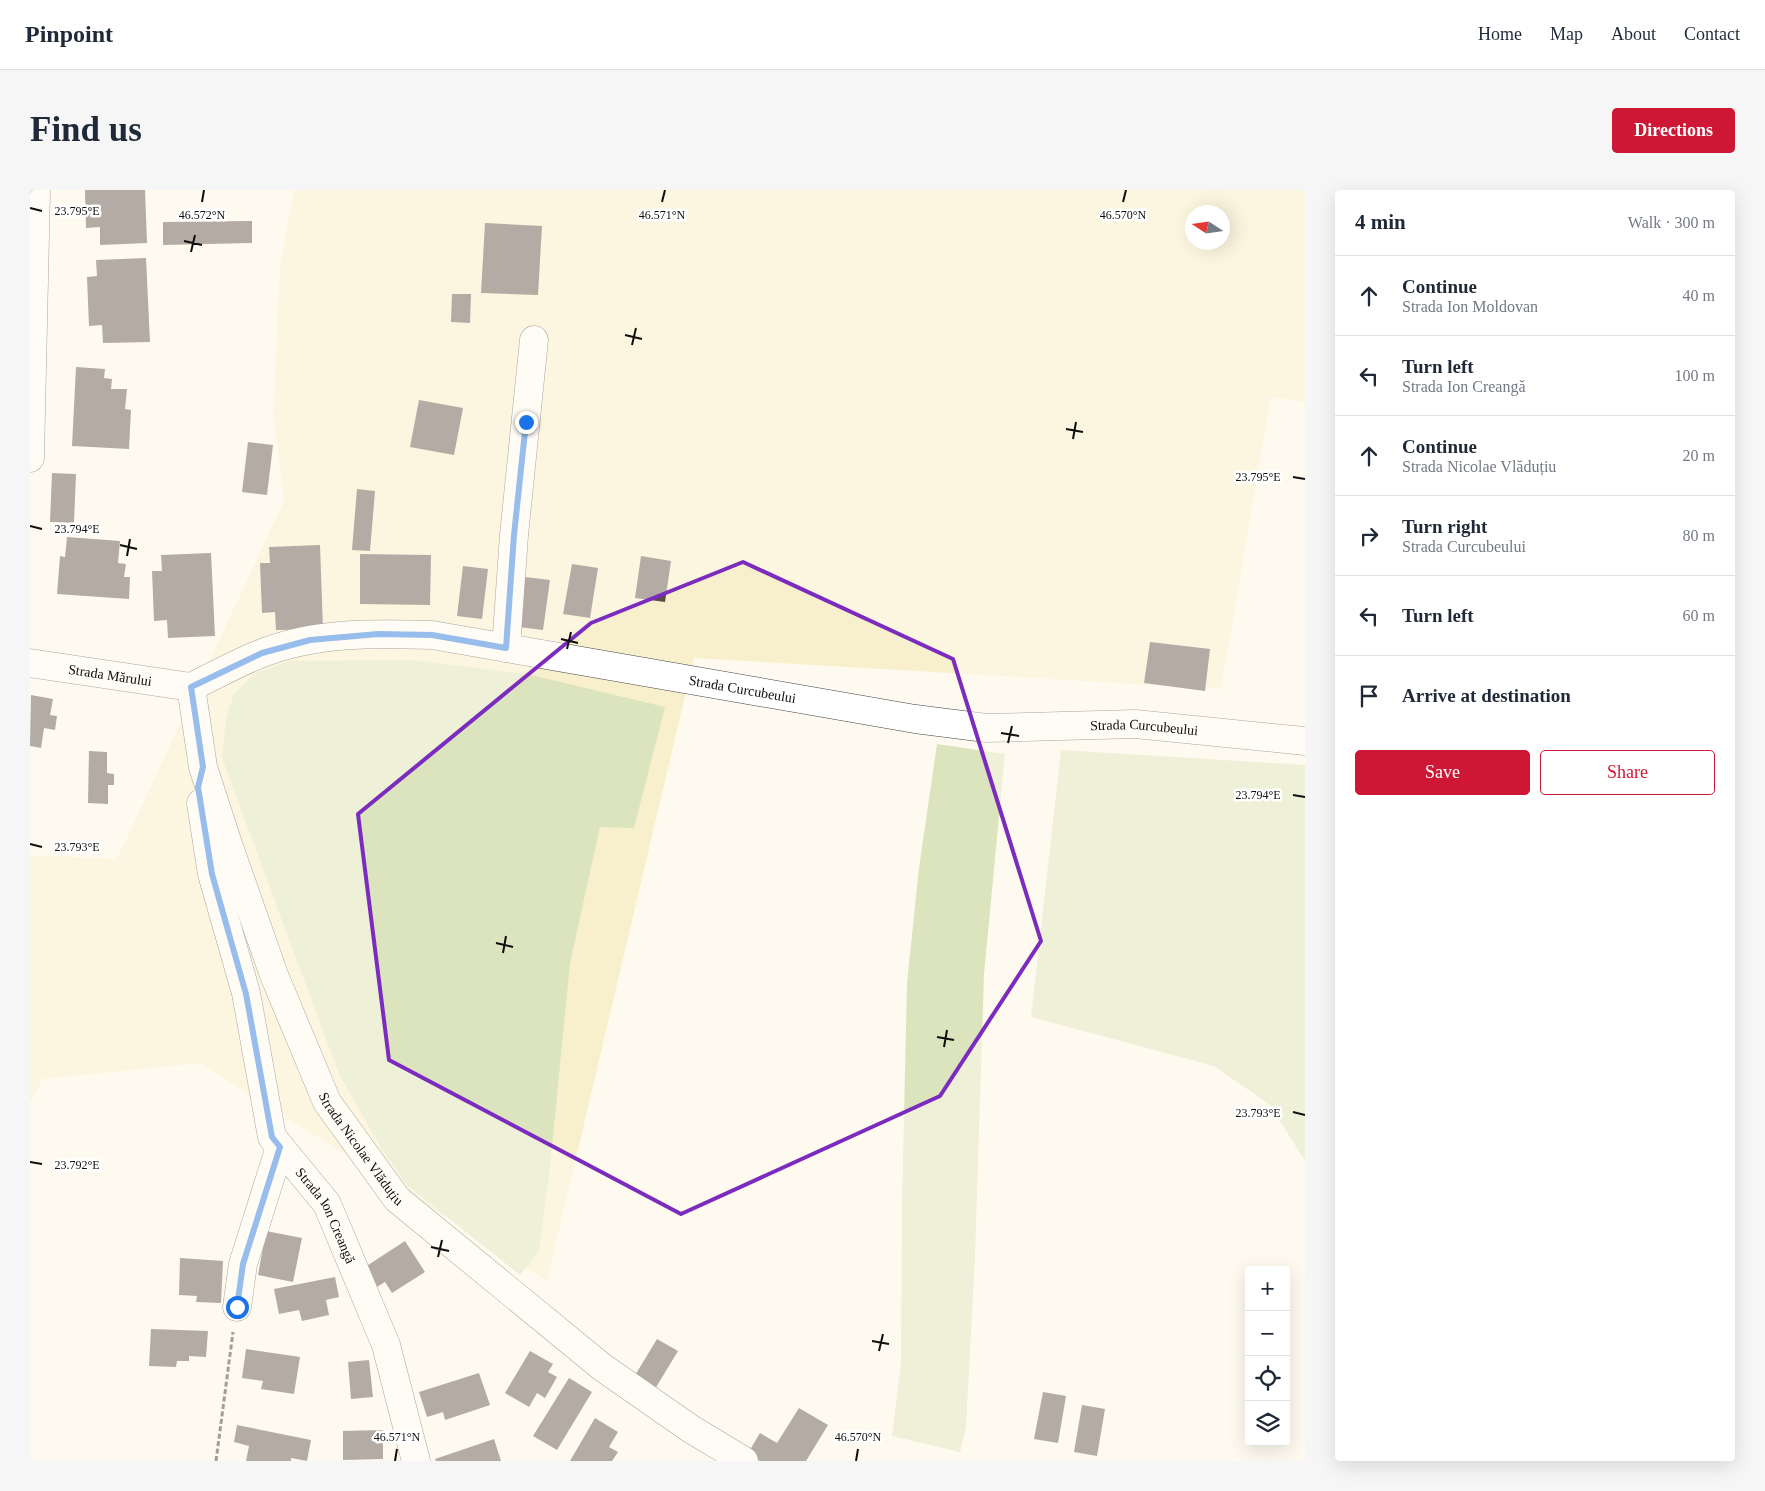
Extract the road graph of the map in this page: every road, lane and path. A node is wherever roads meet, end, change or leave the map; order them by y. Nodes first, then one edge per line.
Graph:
1 (36, 190) edge
2 (534, 340) dead end
3 (30, 458) edge
4 (506, 648) junction
5 (30, 663) edge
6 (191, 687) junction
7 (1305, 741) edge
8 (203, 767) junction
9 (280, 1147) junction
10 (237, 1307) joint
11 (216, 1461) edge
12 (416, 1461) edge
13 (744, 1461) edge

1 - 3 street
2 - 4 street
4 - 6 street, Strada Curcubeului
4 - 7 street, Strada Curcubeului
5 - 6 street, Strada Mărului
6 - 8 street, Strada Nicolae Vlăduțiu
8 - 9 street, Strada Ion Creangă
8 - 13 street, Strada Nicolae Vlăduțiu
9 - 10 street
9 - 12 street, Strada Ion Creangă
10 - 11 path

